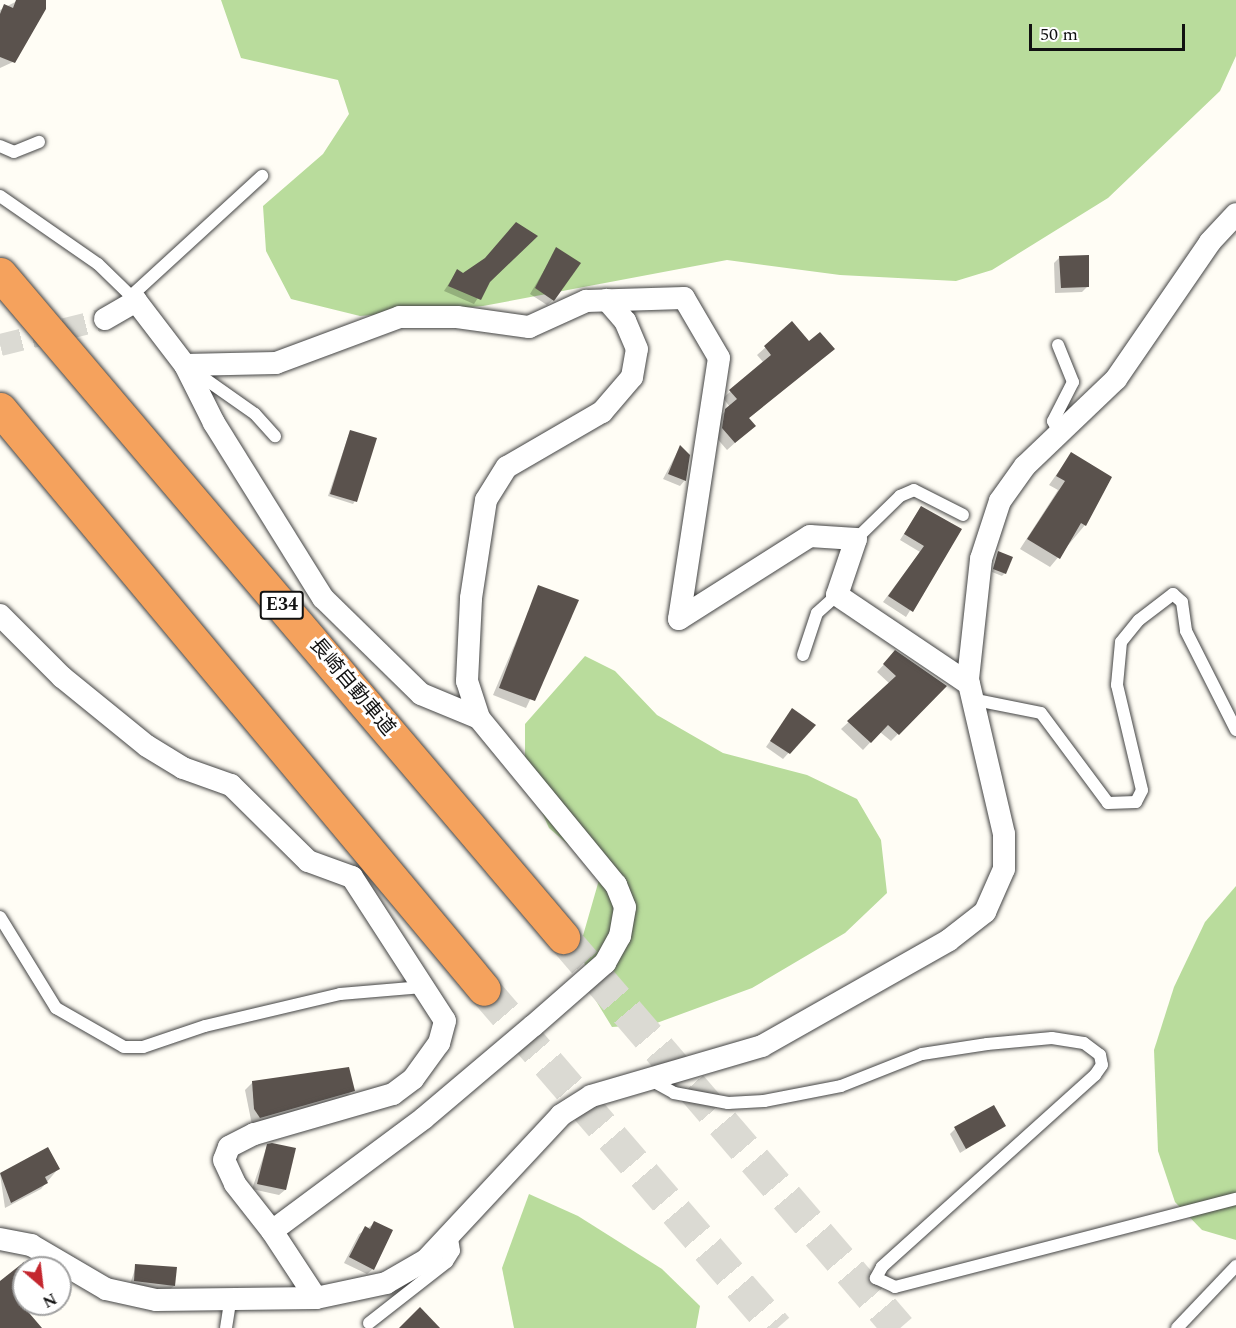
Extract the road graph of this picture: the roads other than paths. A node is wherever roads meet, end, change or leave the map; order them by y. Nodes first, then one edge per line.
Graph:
1 (39, 142) dead end
2 (0, 146) edge
3 (262, 176) dead end
4 (0, 196) edge
5 (1236, 214) edge
6 (0, 274) edge
7 (133, 298) junction
8 (607, 300) junction
9 (105, 319) tunnel mouth
10 (1058, 345) dead end
11 (185, 365) junction
12 (0, 409) edge
13 (1059, 433) junction
14 (275, 436) dead end
15 (963, 515) dead end
16 (856, 539) junction
17 (837, 595) junction
18 (0, 615) edge
19 (803, 656) dead end
20 (970, 692) junction
21 (479, 718) junction
22 (1236, 729) edge
23 (0, 917) edge
24 (563, 937) tunnel mouth
25 (423, 987) junction
26 (484, 989) tunnel mouth
27 (648, 1078) junction
28 (1236, 1199) edge
29 (272, 1231) junction
30 (451, 1233) junction
31 (0, 1239) edge
32 (1236, 1266) edge
33 (316, 1298) junction
34 (228, 1316) edge
35 (369, 1323) dead end
36 (236, 1328) edge
37 (1177, 1328) edge

1 - 2 lane
3 - 7 lane
4 - 7 lane
5 - 13 street
6 - 24 highway, 長崎自動車道 / E34
7 - 9 street
7 - 11 street
8 - 11 street
8 - 16 street
8 - 21 street
10 - 13 lane
11 - 14 lane
11 - 21 street
12 - 26 highway
13 - 20 street
15 - 16 lane
16 - 17 street
17 - 19 lane
17 - 20 street
18 - 25 street
20 - 22 lane
20 - 27 street
21 - 29 street
23 - 25 lane
25 - 29 street
27 - 28 lane
27 - 30 street
29 - 33 street
30 - 33 street
30 - 35 lane
31 - 34 street
32 - 37 lane
33 - 34 street
34 - 36 lane

